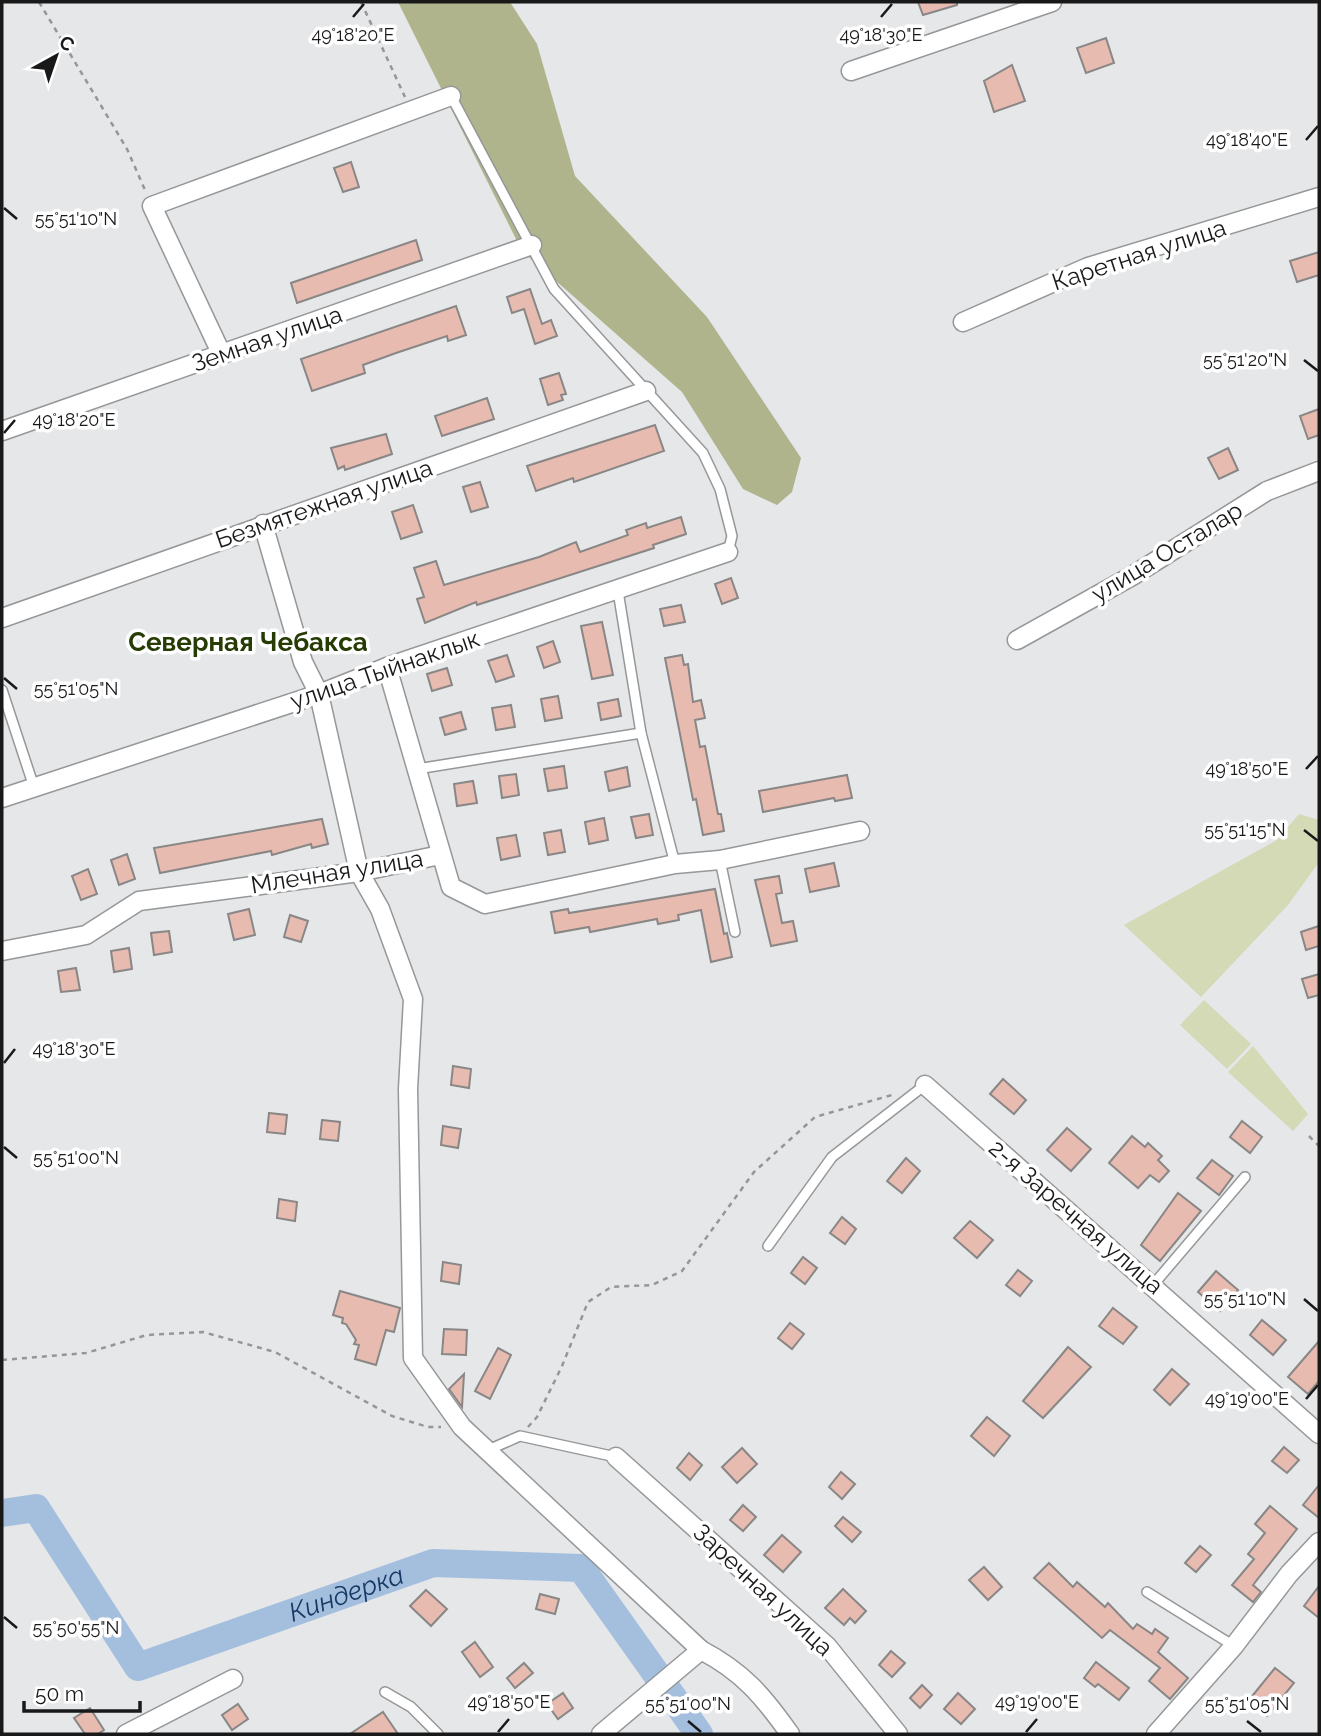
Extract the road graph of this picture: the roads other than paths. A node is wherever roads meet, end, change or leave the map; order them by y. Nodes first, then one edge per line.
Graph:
1 (1052, 2) edge
2 (851, 71) dead end
3 (451, 96) joint
4 (1319, 197) edge
5 (532, 246) junction
6 (963, 322) dead end
7 (222, 355) junction
8 (646, 391) junction
9 (2, 430) edge
10 (1319, 471) edge
11 (263, 524) junction
12 (728, 552) joint
13 (618, 591) junction
14 (2, 618) edge
15 (1017, 640) dead end
16 (387, 667) junction
17 (2, 690) edge
18 (319, 694) junction
19 (641, 733) junction
20 (415, 770) junction
21 (34, 787) junction
22 (2, 798) edge
23 (860, 831) dead end
24 (440, 855) junction
25 (720, 860) junction
26 (675, 864) junction
27 (359, 872) junction
28 (735, 932) dead end
29 (2, 951) edge
30 (925, 1085) joint
31 (1244, 1177) dead end
32 (768, 1247) dead end
33 (1153, 1285) junction
34 (1316, 1425) edge
35 (488, 1450) junction
36 (617, 1457) joint
37 (1319, 1542) edge
38 (1147, 1592) dead end
39 (1234, 1646) junction
40 (701, 1650) junction
41 (233, 1679) dead end
42 (385, 1692) dead end
43 (126, 1734) edge
44 (438, 1734) edge
45 (601, 1734) edge
46 (790, 1734) edge
47 (898, 1734) edge
48 (1156, 1734) edge

1 - 2 street
3 - 5 lane
3 - 7 street
4 - 6 street, Каретная улица
5 - 7 street, Земная улица
5 - 8 lane
7 - 9 street, Земная улица
8 - 11 street, Безмятежная улица
8 - 12 lane
10 - 15 street, улица Осталар
11 - 14 street, Безмятежная улица
11 - 18 street
12 - 13 street, улица Тыйнаклык
13 - 16 street, улица Тыйнаклык
13 - 19 lane
16 - 18 street, улица Тыйнаклык
16 - 20 street
17 - 21 lane
18 - 21 street, улица Тыйнаклык
18 - 27 street
19 - 20 lane
19 - 26 lane
20 - 24 street
21 - 22 street, улица Тыйнаклык
23 - 25 street, Млечная улица
24 - 26 street, Млечная улица
24 - 27 street, Млечная улица
25 - 26 street, Млечная улица
25 - 28 lane
27 - 29 street, Млечная улица
27 - 35 street
30 - 32 lane
30 - 33 street, 2-я Заречная улица
31 - 33 lane
33 - 34 street, 2-я Заречная улица
35 - 36 lane
35 - 40 street
36 - 47 street, Заречная улица
37 - 39 street
38 - 39 lane
39 - 48 street
40 - 45 street
40 - 46 street
41 - 43 street
42 - 44 lane

